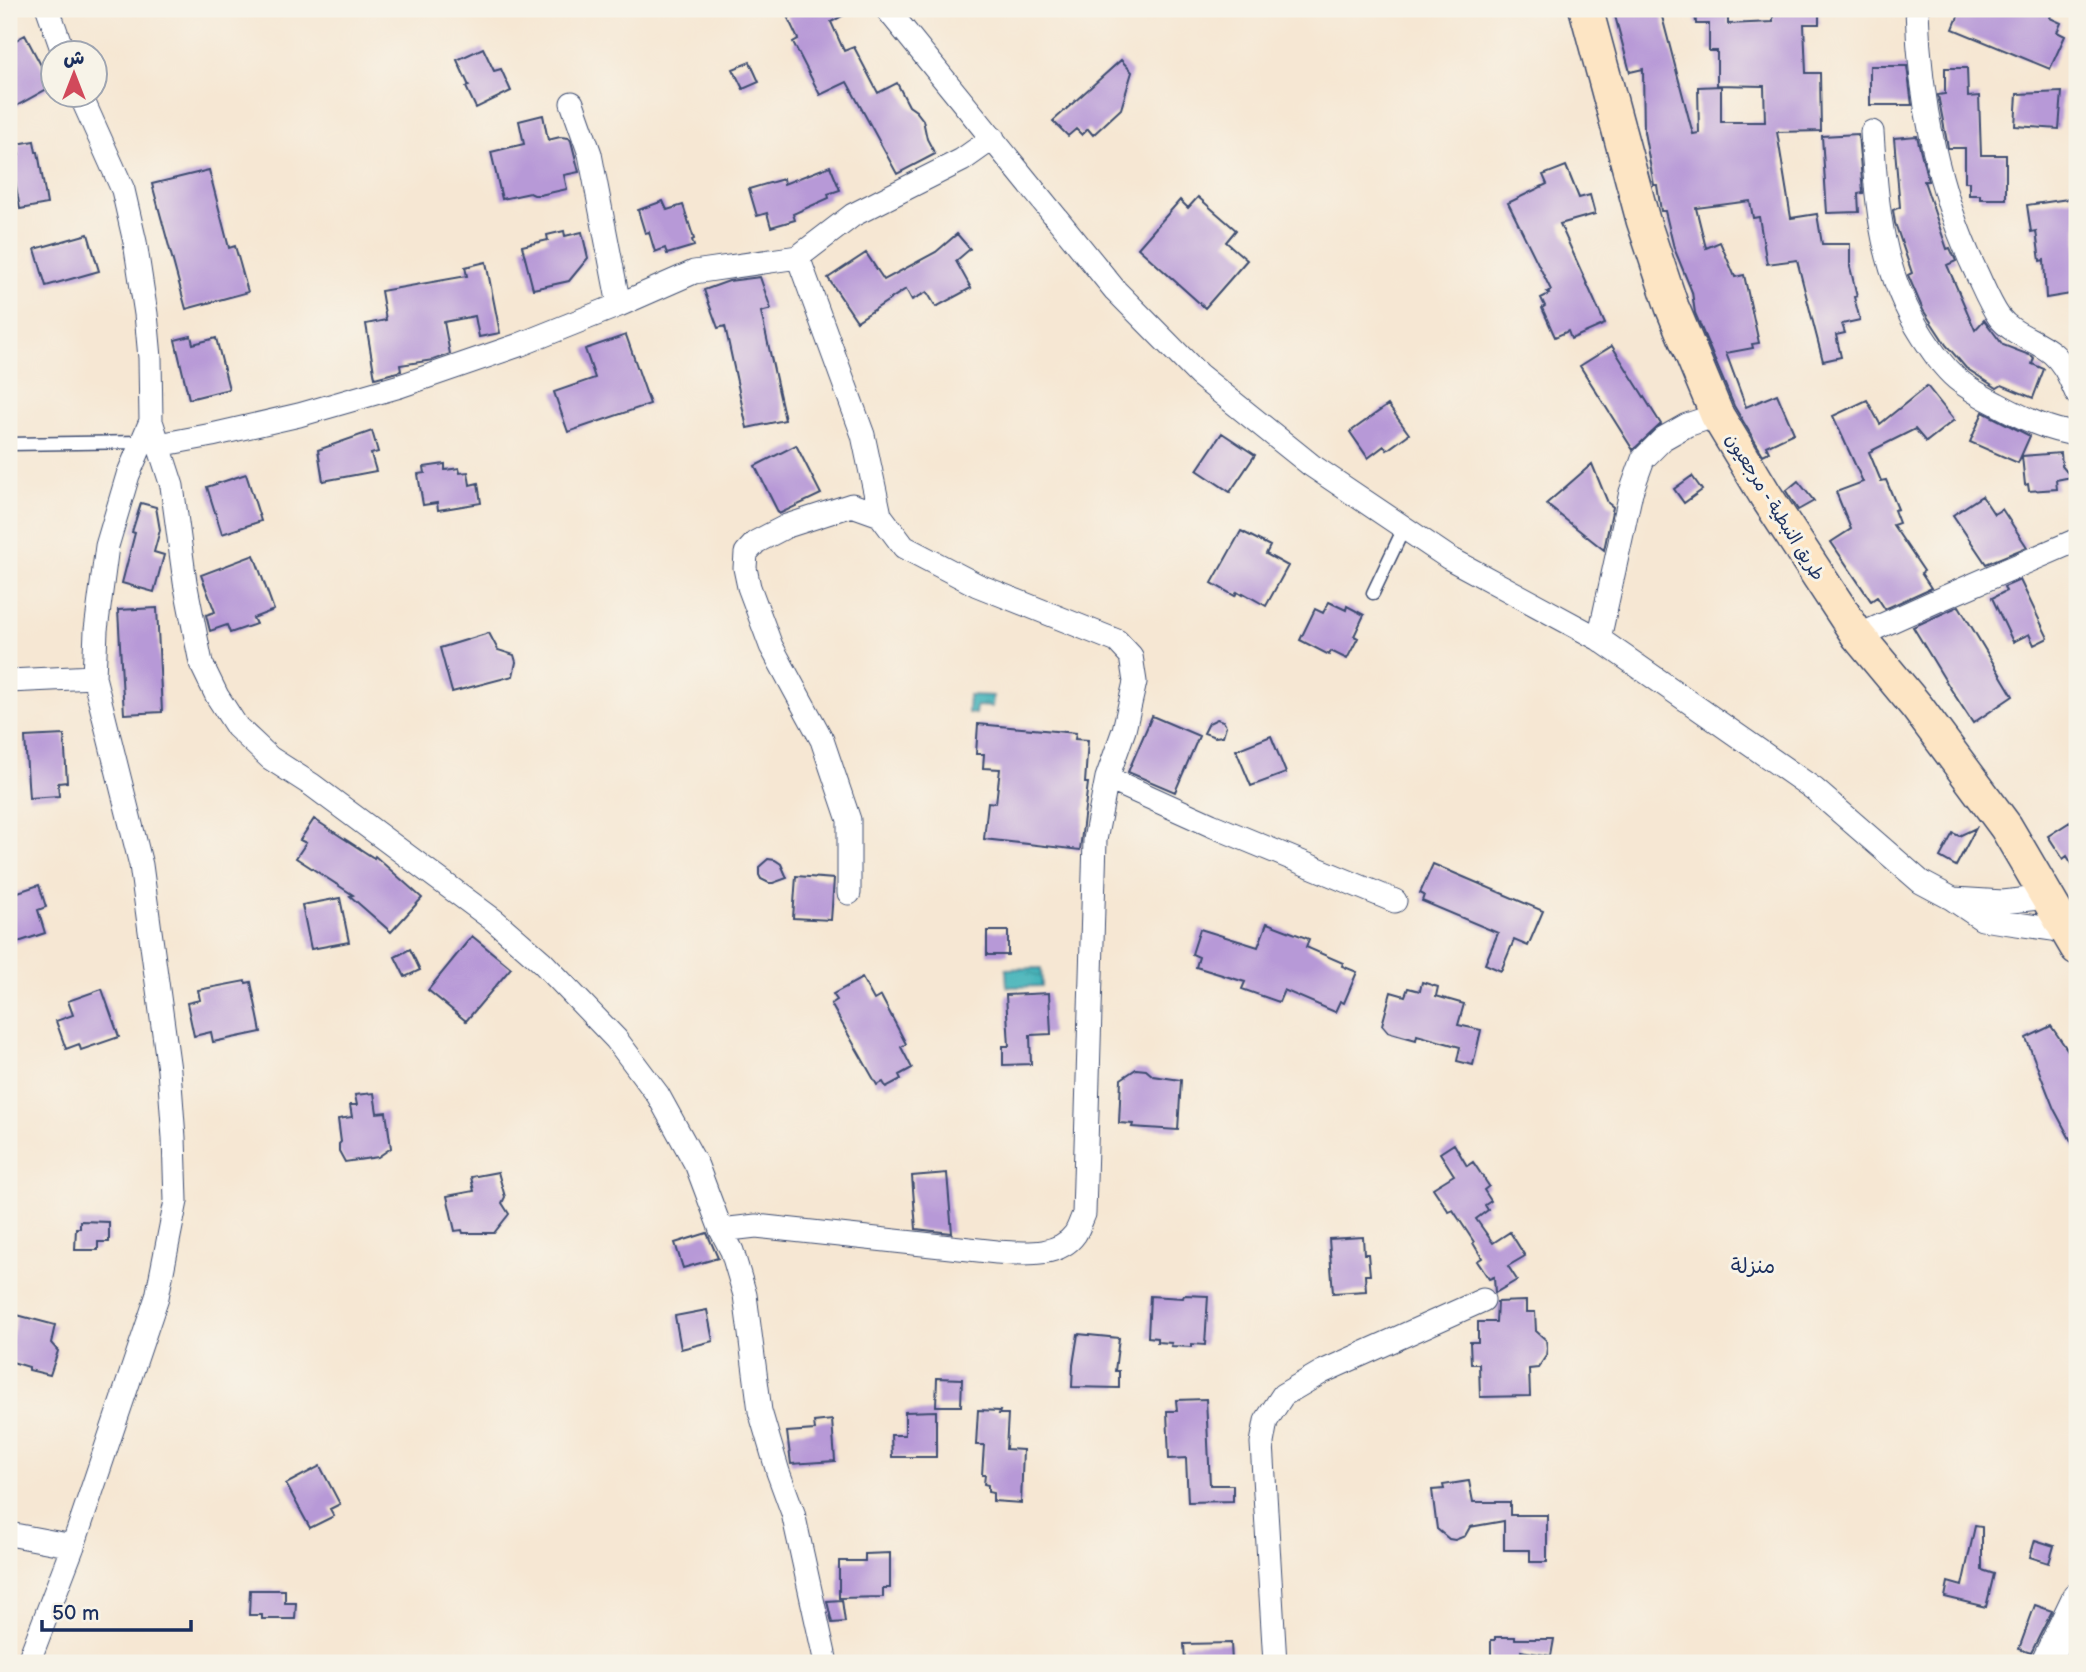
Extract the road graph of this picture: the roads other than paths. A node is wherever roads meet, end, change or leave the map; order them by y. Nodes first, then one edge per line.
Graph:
1 (48, 9) edge
2 (887, 9) edge
3 (1586, 9) edge
4 (1917, 9) edge
5 (58, 38) edge
6 (572, 103) dead end
7 (86, 108) edge
8 (1872, 132) dead end
9 (993, 138) junction
10 (798, 257) junction
11 (619, 305) junction
12 (2077, 394) edge
13 (1717, 415) junction
14 (2077, 434) edge
15 (151, 436) junction
16 (9, 444) edge
17 (880, 515) junction
18 (1404, 528) junction
19 (2077, 540) edge
20 (1373, 593) dead end
21 (1858, 636) junction
22 (1599, 639) junction
23 (94, 677) junction
24 (9, 681) edge
25 (1107, 778) junction
26 (849, 892) dead end
27 (2048, 897) junction
28 (1951, 898) junction
29 (1395, 901) dead end
30 (2072, 940) edge
31 (721, 1230) junction
32 (1483, 1300) dead end
33 (9, 1534) edge
34 (73, 1546) junction
35 (2077, 1598) edge
36 (28, 1663) edge
37 (826, 1663) edge
38 (1275, 1663) edge
39 (2046, 1663) edge

1 - 5 street
2 - 9 street
3 - 13 main road, طريق النبطية - مرجعيون
4 - 12 street
6 - 11 street
7 - 15 street
8 - 14 street
9 - 10 street
9 - 18 street
10 - 11 street
10 - 17 street
11 - 15 street
13 - 21 main road, طريق النبطية - مرجعيون
13 - 22 street
15 - 16 lane
15 - 23 street
15 - 31 street
17 - 25 street
17 - 26 street
18 - 20 lane
18 - 22 street
19 - 21 street
21 - 27 main road, طريق النبطية - مرجعيون
22 - 28 street
23 - 24 street
23 - 34 street
25 - 29 street
25 - 31 street
27 - 28 street
27 - 30 main road, طريق النبطية - مرجعيون
28 - 30 street
31 - 37 street
32 - 38 street
33 - 34 street
34 - 36 street
35 - 39 street

